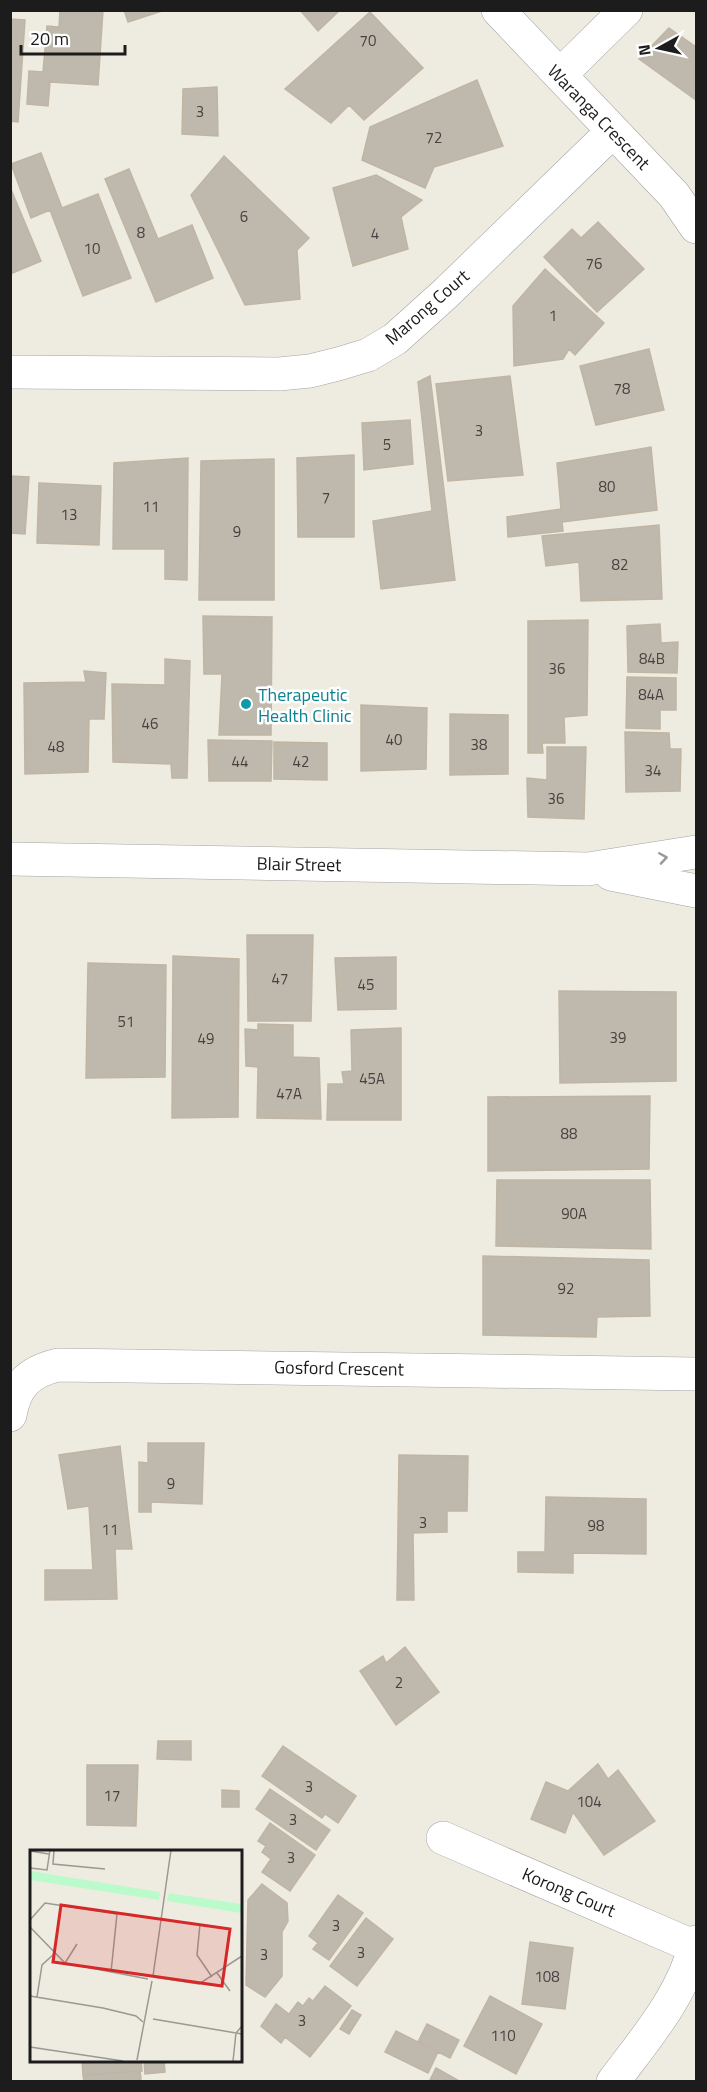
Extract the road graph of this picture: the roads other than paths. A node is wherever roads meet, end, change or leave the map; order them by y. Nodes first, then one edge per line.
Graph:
1 (498, 10) edge
2 (626, 10) edge
3 (560, 75) junction
4 (613, 131) junction
5 (696, 226) edge
6 (10, 372) edge
7 (696, 852) edge
8 (10, 859) edge
9 (696, 868) edge
10 (588, 869) junction
11 (696, 876) edge
12 (696, 891) edge
13 (696, 1374) edge
14 (10, 1415) edge
15 (443, 1838) dead end
16 (696, 1945) edge
17 (613, 2082) edge

1 - 3 street, Waranga Crescent
2 - 3 street
3 - 4 street, Waranga Crescent
4 - 5 street, Waranga Crescent
4 - 6 street, Marong Court
10 -> 7 street, Blair Street
8 - 10 street, Blair Street
9 - 11 street
10 - 12 street, Blair Street
13 - 14 street, Gosford Crescent
15 - 16 street, Korong Court
16 - 17 street

